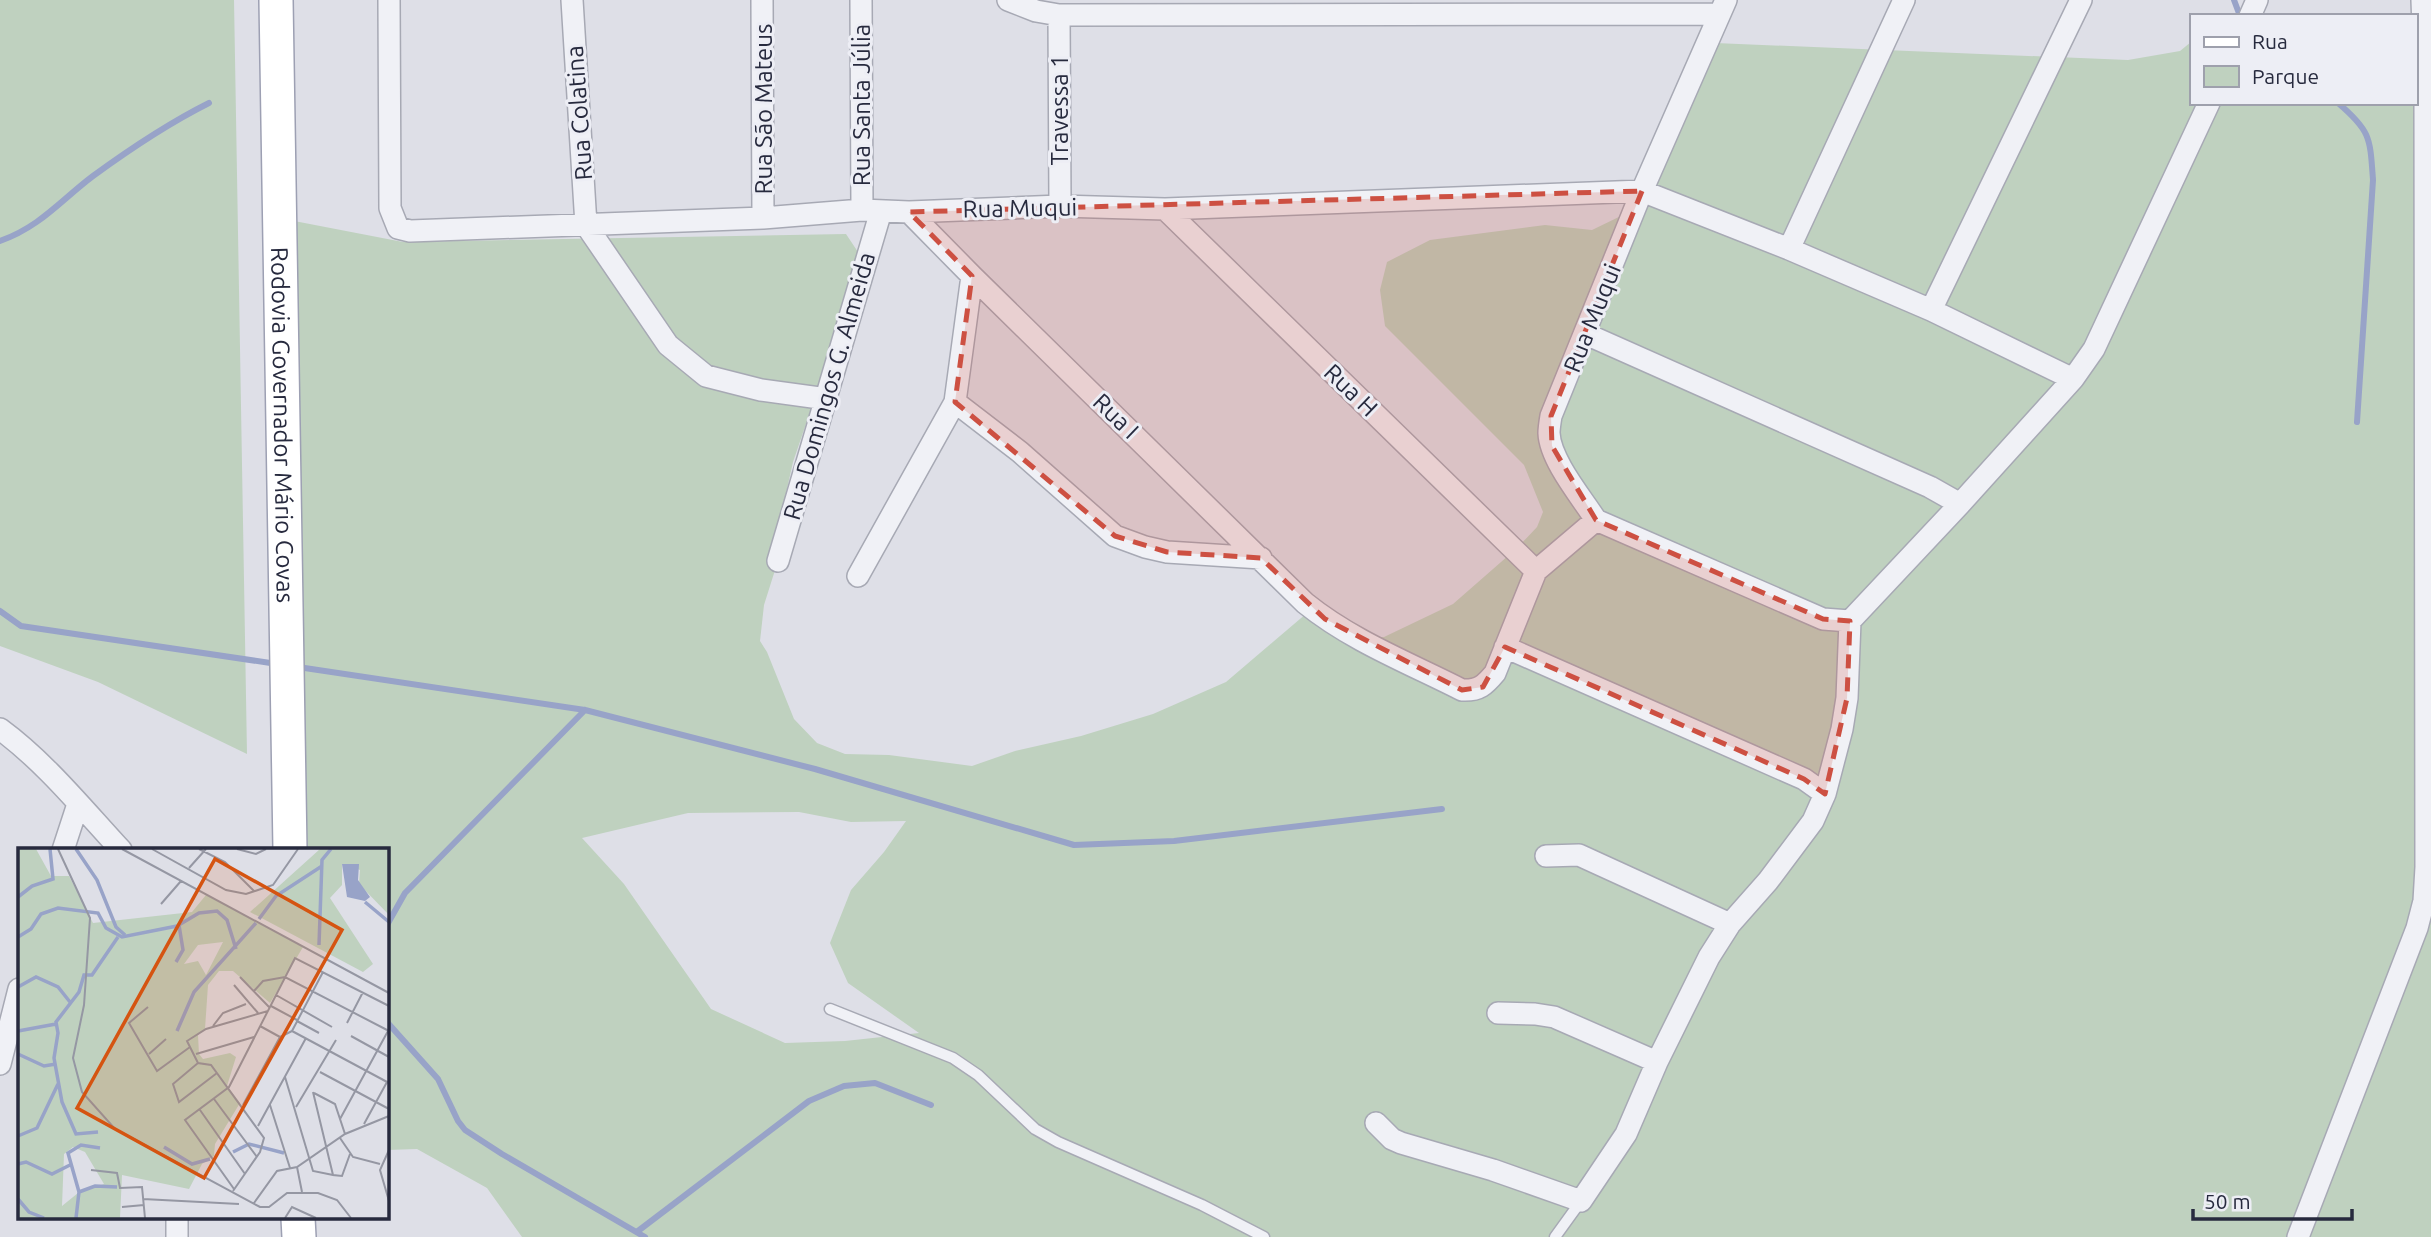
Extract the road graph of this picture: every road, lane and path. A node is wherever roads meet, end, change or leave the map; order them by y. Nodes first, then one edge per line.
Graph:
1 (276, 0) edge
2 (389, 0) edge
3 (572, 0) edge
4 (762, 0) edge
5 (861, 0) edge
6 (1008, 0) edge
7 (1904, 0) edge
8 (2081, 0) edge
9 (2422, 0) edge
10 (1722, 7) edge
11 (1059, 15) junction
12 (2208, 105) edge
13 (1642, 191) junction
14 (1060, 206) junction
15 (1165, 209) junction
16 (872, 211) junction
17 (909, 212) junction
18 (763, 218) junction
19 (586, 225) junction
20 (1789, 249) junction
21 (972, 276) junction
22 (1931, 310) junction
23 (1586, 334) junction
24 (2073, 379) junction
25 (827, 399) junction
26 (955, 402) junction
27 (1960, 504) junction
28 (1597, 520) junction
29 (1261, 558) junction
30 (778, 561) dead end
31 (1536, 570) junction
32 (858, 576) dead end
33 (1850, 621) junction
34 (1505, 647) junction
35 (0, 729) edge
36 (1825, 794) junction
37 (78, 804) junction
38 (64, 848) edge
39 (119, 848) edge
40 (290, 848) edge
41 (1546, 856) dead end
42 (1730, 924) junction
43 (18, 993) edge
44 (830, 1009) dead end
45 (1498, 1013) dead end
46 (1657, 1062) junction
47 (0, 1064) edge
48 (1376, 1124) dead end
49 (1581, 1201) junction
50 (1264, 1237) edge
51 (1555, 1237) edge
52 (2298, 1237) edge

1 - 40 main road, Rodovia Governador Mário Covas
2 - 19 street, Rua Muqui
3 - 19 street, Rua Colatina
4 - 18 street, Rua São Mateus
5 - 16 street, Rua Santa Júlia
6 - 11 street
7 - 20 street
8 - 22 street
9 - 52 street
10 - 11 street
10 - 13 street, Rua Muqui
11 - 14 street, Travessa 1
12 - 24 street
13 - 15 street, Rua Muqui
13 - 20 street
13 - 23 street, Rua Muqui
14 - 15 street, Rua Muqui
14 - 17 street, Rua Muqui
15 - 31 street, Rua H
16 - 17 street, Rua Muqui
16 - 18 street, Rua Muqui
16 - 25 street, Rua Domingos G. Almeida
17 - 21 street, Rua I
18 - 19 street, Rua Muqui
19 - 25 street
20 - 22 street
21 - 26 street
21 - 29 street, Rua I
22 - 24 street
23 - 27 street
23 - 28 street, Rua Muqui
24 - 27 street
25 - 30 street, Rua Domingos G. Almeida
26 - 29 street
26 - 32 street
27 - 33 street
28 - 31 street
28 - 33 street
29 - 34 street, Rua I
31 - 34 street
33 - 36 street
34 - 36 street
35 - 37 street
36 - 42 street
37 - 38 street
37 - 39 street
41 - 42 street
42 - 46 street
43 - 47 street
44 - 50 lane
45 - 46 street
46 - 49 street
48 - 49 street
49 - 51 lane

